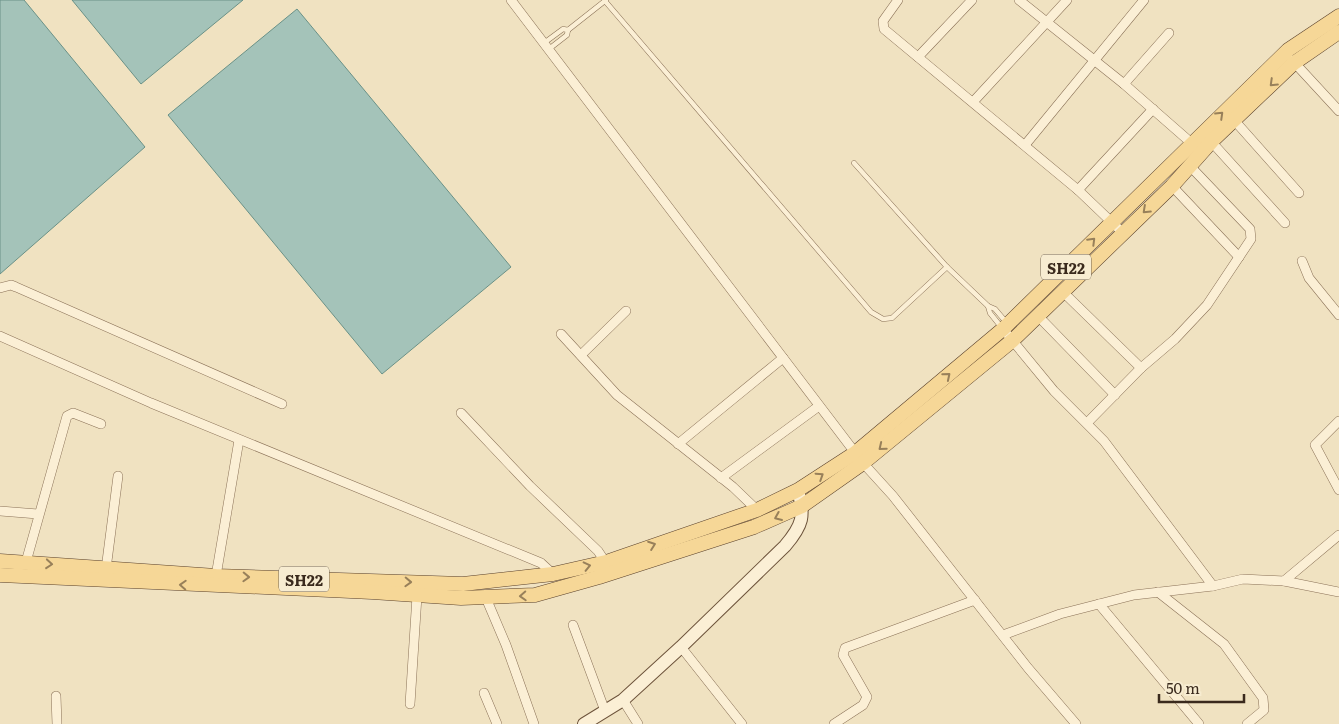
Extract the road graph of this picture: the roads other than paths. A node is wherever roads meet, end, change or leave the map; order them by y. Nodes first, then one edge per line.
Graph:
1 (511, 0) edge
2 (606, 0) edge
3 (898, 0) edge
4 (972, 0) edge
5 (1019, 0) edge
6 (1067, 0) edge
7 (1144, 0) edge
8 (1339, 16) edge
9 (1046, 23) junction
10 (1339, 32) edge
11 (1169, 33) dead end
12 (547, 46) junction
13 (918, 57) junction
14 (1290, 58) junction
15 (1095, 61) junction
16 (1124, 84) junction
17 (973, 102) junction
18 (1153, 109) junction
19 (1339, 111) edge
20 (1234, 120) junction
21 (1208, 137) junction
22 (1025, 146) junction
23 (1197, 148) junction
24 (854, 163) dead end
25 (1189, 165) junction
26 (1172, 186) junction
27 (1078, 190) junction
28 (1298, 193) dead end
29 (1112, 221) junction
30 (1285, 223) dead end
31 (1122, 232) junction
32 (1239, 257) junction
33 (1302, 261) dead end
34 (947, 267) junction
35 (0, 288) edge
36 (1063, 292) junction
37 (626, 311) dead end
38 (1339, 315) edge
39 (1038, 316) junction
40 (1005, 326) junction
41 (561, 334) dead end
42 (0, 336) edge
43 (1013, 340) junction
44 (581, 355) junction
45 (783, 358) junction
46 (1141, 368) junction
47 (1116, 395) junction
48 (282, 404) dead end
49 (819, 406) junction
50 (461, 414) dead end
51 (903, 421) junction
52 (1339, 421) edge
53 (1088, 423) junction
54 (101, 424) dead end
55 (240, 440) junction
56 (678, 444) junction
57 (859, 458) junction
58 (118, 476) dead end
59 (721, 478) junction
60 (798, 490) junction
61 (1339, 490) edge
62 (802, 506) junction
63 (757, 510) junction
64 (0, 511) edge
65 (38, 514) junction
66 (1339, 535) edge
67 (0, 561) edge
68 (26, 562) junction
69 (608, 568) junction
70 (106, 569) junction
71 (553, 574) junction
72 (0, 575) edge
73 (216, 576) junction
74 (1284, 581) junction
75 (276, 583) junction
76 (1213, 586) junction
77 (1158, 592) junction
78 (1339, 592) edge
79 (417, 596) junction
80 (486, 598) junction
81 (975, 600) junction
82 (1099, 604) junction
83 (573, 625) dead end
84 (1003, 635) junction
85 (681, 647) junction
86 (484, 693) dead end
87 (56, 696) dead end
88 (623, 700) junction
89 (410, 704) dead end
90 (605, 711) junction
91 (57, 724) edge
92 (496, 724) edge
93 (534, 724) edge
94 (584, 724) edge
95 (638, 724) edge
96 (742, 724) edge
97 (834, 724) edge
98 (1076, 724) edge
99 (1199, 724) edge
100 (1247, 724) edge

1 - 12 street
2 - 12 lane
2 - 34 lane
3 - 13 street
4 - 13 street
5 - 9 street
6 - 9 street
7 - 15 street
8 - 14 main road, SH22
9 - 15 street
9 - 17 street
10 - 14 main road, SH22
11 - 16 street
12 - 45 street
13 - 17 street
14 - 19 street
14 -> 20 main road, SH22
21 -> 14 main road, SH22
15 - 16 street
15 - 22 street
16 - 18 street
17 - 22 street
18 - 23 street
18 - 27 street
20 - 21 main road, SH22
20 - 28 street
21 - 23 main road, SH22
21 - 30 street
22 - 27 street
23 - 25 main road, SH22
23 - 29 main road, SH22
24 - 34 lane
25 - 26 main road, SH22
25 - 32 street
26 -> 31 main road, SH22
26 - 32 street
27 - 29 street
29 - 31 street
40 -> 29 main road, SH22
31 - 36 main road, SH22
32 - 46 street
33 - 38 street
34 - 40 lane
35 - 48 street
36 - 39 main road, SH22
36 - 46 street
37 - 44 street
39 - 43 main road, SH22
39 - 47 street
40 - 43 street
51 -> 40 main road, SH22
41 - 44 street
42 - 55 street
43 - 51 main road, SH22
43 - 53 street
44 - 56 street
45 - 49 street
45 - 56 street
46 - 47 street
47 - 53 street
49 - 57 street
49 - 59 street
50 - 69 street
51 - 57 main road, SH22
52 - 61 street
53 - 76 street
54 - 65 street
55 - 71 street
55 - 73 street
56 - 59 street
60 -> 57 main road, SH22
57 - 62 main road, SH22
57 - 81 street
58 - 70 street
59 - 63 street
60 - 62 main road
60 - 63 main road, SH22
62 -> 69 main road, SH22
62 - 85 main road
69 -> 63 main road, SH22
64 - 65 street
65 - 68 street
66 - 74 street
67 - 68 main road, SH22
68 -> 70 main road, SH22
71 -> 69 main road, SH22
69 -> 80 main road, SH22
70 - 73 main road, SH22
75 -> 71 main road, SH22
75 -> 72 main road, SH22
73 -> 75 main road, SH22
74 - 76 street
74 - 78 street
75 - 79 main road, SH22
76 - 77 street
77 - 82 street
77 - 100 street
79 - 80 main road, SH22
79 - 89 street
80 - 93 street
81 - 84 street
81 - 97 street
82 - 84 street
82 - 99 street
83 - 90 street
84 - 98 street
85 - 88 main road
85 - 96 street
86 - 92 street
87 - 91 street
88 - 90 main road
88 - 95 street
90 - 94 main road

